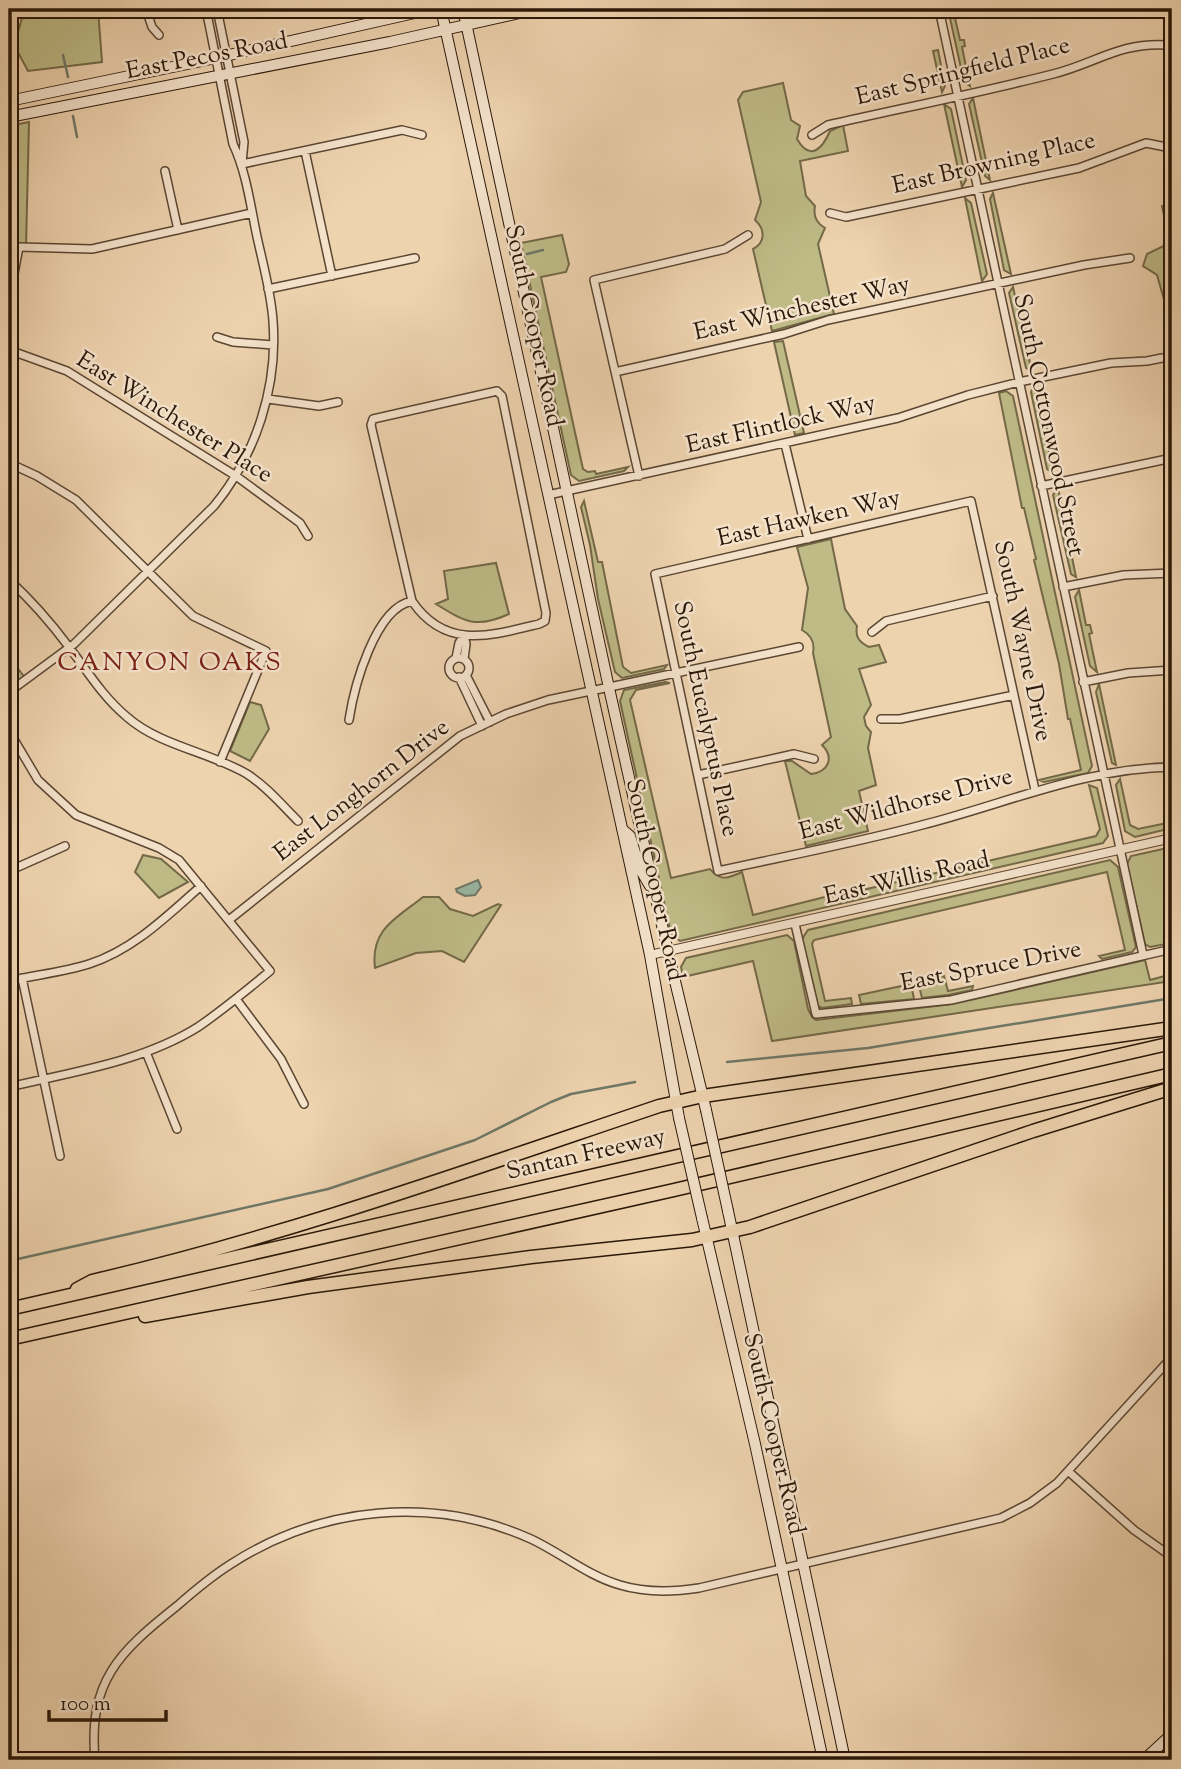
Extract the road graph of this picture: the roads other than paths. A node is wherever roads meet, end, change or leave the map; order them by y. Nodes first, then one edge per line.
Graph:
1 (146, 9) edge
2 (241, 9) edge
3 (432, 9) edge
4 (441, 9) edge
5 (463, 9) edge
6 (537, 9) edge
7 (939, 9) edge
8 (217, 11) edge
9 (207, 12) edge
10 (467, 24) junction
11 (445, 29) junction
12 (159, 35) dead end
13 (1166, 45) dead end
14 (222, 56) junction
15 (224, 75) junction
16 (957, 96) junction
17 (9, 101) edge
18 (9, 117) edge
19 (422, 135) dead end
20 (812, 135) dead end
21 (1166, 147) dead end
22 (305, 151) junction
23 (242, 164) junction
24 (165, 171) dead end
25 (978, 190) junction
26 (252, 213) junction
27 (830, 213) dead end
28 (178, 230) junction
29 (748, 235) dead end
30 (415, 258) dead end
31 (1130, 258) dead end
32 (332, 276) junction
33 (998, 284) junction
34 (268, 289) junction
35 (9, 300) edge
36 (217, 337) dead end
37 (273, 345) junction
38 (9, 350) edge
39 (1162, 358) dead end
40 (615, 372) junction
41 (1019, 382) junction
42 (268, 399) junction
43 (338, 402) dead end
44 (785, 444) junction
45 (1172, 458) edge
46 (9, 463) edge
47 (236, 477) junction
48 (639, 477) junction
49 (1041, 485) junction
50 (567, 491) junction
51 (548, 495) junction
52 (971, 501) joint
53 (308, 536) dead end
54 (807, 539) junction
55 (149, 571) junction
56 (1172, 573) edge
57 (655, 574) joint
58 (9, 580) edge
59 (1063, 587) junction
60 (993, 596) junction
61 (412, 601) junction
62 (872, 632) dead end
63 (464, 635) junction
64 (69, 647) junction
65 (799, 647) dead end
66 (460, 659) junction
67 (1172, 670) edge
68 (676, 673) junction
69 (462, 676) junction
70 (1083, 682) junction
71 (609, 688) junction
72 (592, 691) junction
73 (9, 692) edge
74 (1014, 695) junction
75 (881, 719) dead end
76 (349, 720) dead end
77 (490, 722) junction
78 (482, 726) junction
79 (9, 731) edge
80 (18, 747) junction
81 (9, 753) edge
82 (814, 759) dead end
83 (220, 762) junction
84 (1172, 767) edge
85 (698, 775) junction
86 (1104, 775) junction
87 (1035, 790) junction
88 (298, 821) dead end
89 (622, 829) junction
90 (1172, 838) edge
91 (65, 846) dead end
92 (1120, 850) junction
93 (9, 871) edge
94 (718, 871) joint
95 (201, 886) junction
96 (656, 896) junction
97 (229, 920) junction
98 (795, 923) junction
99 (1172, 949) edge
100 (668, 952) junction
101 (1143, 955) junction
102 (650, 956) junction
103 (22, 978) junction
104 (9, 981) edge
105 (236, 999) junction
106 (1172, 1028) edge
107 (1172, 1043) edge
108 (146, 1052) junction
109 (1172, 1074) edge
110 (43, 1079) junction
111 (9, 1087) edge
112 (1172, 1088) edge
113 (703, 1096) junction
114 (676, 1102) junction
115 (304, 1104) dead end
116 (177, 1129) dead end
117 (60, 1156) dead end
118 (732, 1231) junction
119 (706, 1236) junction
120 (56, 1299) junction
121 (9, 1309) edge
122 (33, 1333) junction
123 (9, 1339) edge
124 (1172, 1357) edge
125 (1068, 1471) junction
126 (1172, 1558) edge
127 (803, 1563) junction
128 (786, 1567) junction
129 (1172, 1734) edge
130 (95, 1760) edge
131 (823, 1760) edge
132 (845, 1760) edge
133 (1144, 1760) edge

1 - 12 street
2 - 8 street
3 - 14 main road, East Pecos Road
4 - 11 main road, South Cooper Road
5 - 10 main road, South Cooper Road
6 - 10 main road, East Pecos Road
7 - 16 street, South Cottonwood Street
8 - 9 street
8 - 14 street
9 - 14 street
10 - 11 main road, East Pecos Road
10 - 50 main road, South Cooper Road
11 - 15 main road, East Pecos Road
11 - 51 main road, South Cooper Road
13 - 16 street, East Springfield Place
14 - 15 street
14 - 17 main road, East Pecos Road
15 - 18 main road, East Pecos Road
15 - 23 street
15 - 23 street
16 - 20 street, East Springfield Place
16 - 25 street, South Cottonwood Street
19 - 22 street
21 - 25 street, East Browning Place
22 - 23 street
22 - 32 street
23 - 26 street
24 - 28 street
25 - 27 street, East Browning Place
25 - 33 street, South Cottonwood Street
26 - 28 street
26 - 34 street
28 - 35 street
29 - 40 street
30 - 32 street
31 - 33 street
32 - 34 street
33 - 40 street, East Winchester Way
33 - 41 street, South Cottonwood Street
34 - 37 street
36 - 37 street
37 - 42 street
38 - 47 street, East Winchester Place
39 - 41 street, East Flintlock Way
40 - 48 street
41 - 44 street, East Flintlock Way
41 - 49 street, South Cottonwood Street
42 - 43 street
42 - 47 street
44 - 48 street, East Flintlock Way
44 - 54 street
45 - 49 street
46 - 55 street
47 - 53 street, East Winchester Place
47 - 55 street
48 - 50 street, East Flintlock Way
49 - 59 street, South Cottonwood Street
50 - 51 street, East Flintlock Way
50 - 71 main road, South Cooper Road
51 - 72 main road, South Cooper Road
52 - 54 street, East Hawken Way
52 - 60 street, South Wayne Drive
54 - 57 street, East Hawken Way
55 - 64 street
55 - 83 street
56 - 59 street
57 - 68 street, South Eucalyptus Place
58 - 64 street
59 - 70 street, South Cottonwood Street
60 - 62 street
60 - 74 street, South Wayne Drive
61 - 63 street
61 - 63 street
61 - 76 street
63 - 66 street
64 - 73 street
64 - 83 street
65 - 68 street, East Longhorn Drive
66 - 69 street
66 - 69 street
67 - 70 street
68 - 71 street, East Longhorn Drive
68 - 85 street, South Eucalyptus Place
69 - 77 street
69 - 78 street
70 - 86 street, South Cottonwood Street
71 - 72 street, East Longhorn Drive
71 - 96 main road, South Cooper Road
72 - 77 street, East Longhorn Drive
72 - 89 main road, South Cooper Road
74 - 75 street
74 - 87 street, South Wayne Drive
77 - 78 street, East Longhorn Drive
78 - 97 street, East Longhorn Drive
79 - 80 street
80 - 81 street
80 - 95 street
82 - 85 street
83 - 88 street
84 - 86 street, East Wildhorse Drive
85 - 94 street, South Eucalyptus Place
86 - 87 street, East Wildhorse Drive
86 - 92 street, South Cottonwood Street
87 - 94 street, East Wildhorse Drive
89 - 96 main road
89 - 102 main road, South Cooper Road
90 - 92 street, East Willis Road
91 - 93 street
92 - 98 street, East Willis Road
92 - 101 street, South Cottonwood Street
95 - 97 street
95 - 103 street
96 - 100 main road, South Cooper Road
97 - 105 street
98 - 100 street, East Willis Road
98 - 101 street, East Spruce Drive
99 - 101 street, East Spruce Drive
100 - 102 street, East Willis Road
100 - 113 main road, South Cooper Road
102 - 114 main road, South Cooper Road
103 - 104 street
103 - 110 street
105 - 108 street
105 - 115 street
106 - 113 highway
107 - 120 highway, Santan Freeway
108 - 110 street
108 - 116 street
109 - 122 highway
110 - 111 street
110 - 117 street
112 - 118 highway
113 - 114 highway
113 - 118 main road, South Cooper Road, bridge
114 - 119 main road, South Cooper Road, bridge
114 - 120 highway
118 - 119 highway
118 - 127 main road, South Cooper Road
119 - 122 highway
119 - 128 main road, South Cooper Road
120 - 121 highway, Santan Freeway
122 - 123 highway
124 - 125 street
125 - 126 street
125 - 127 street
127 - 128 street
127 - 132 main road, South Cooper Road
128 - 130 street
128 - 131 main road, South Cooper Road
129 - 133 main road

